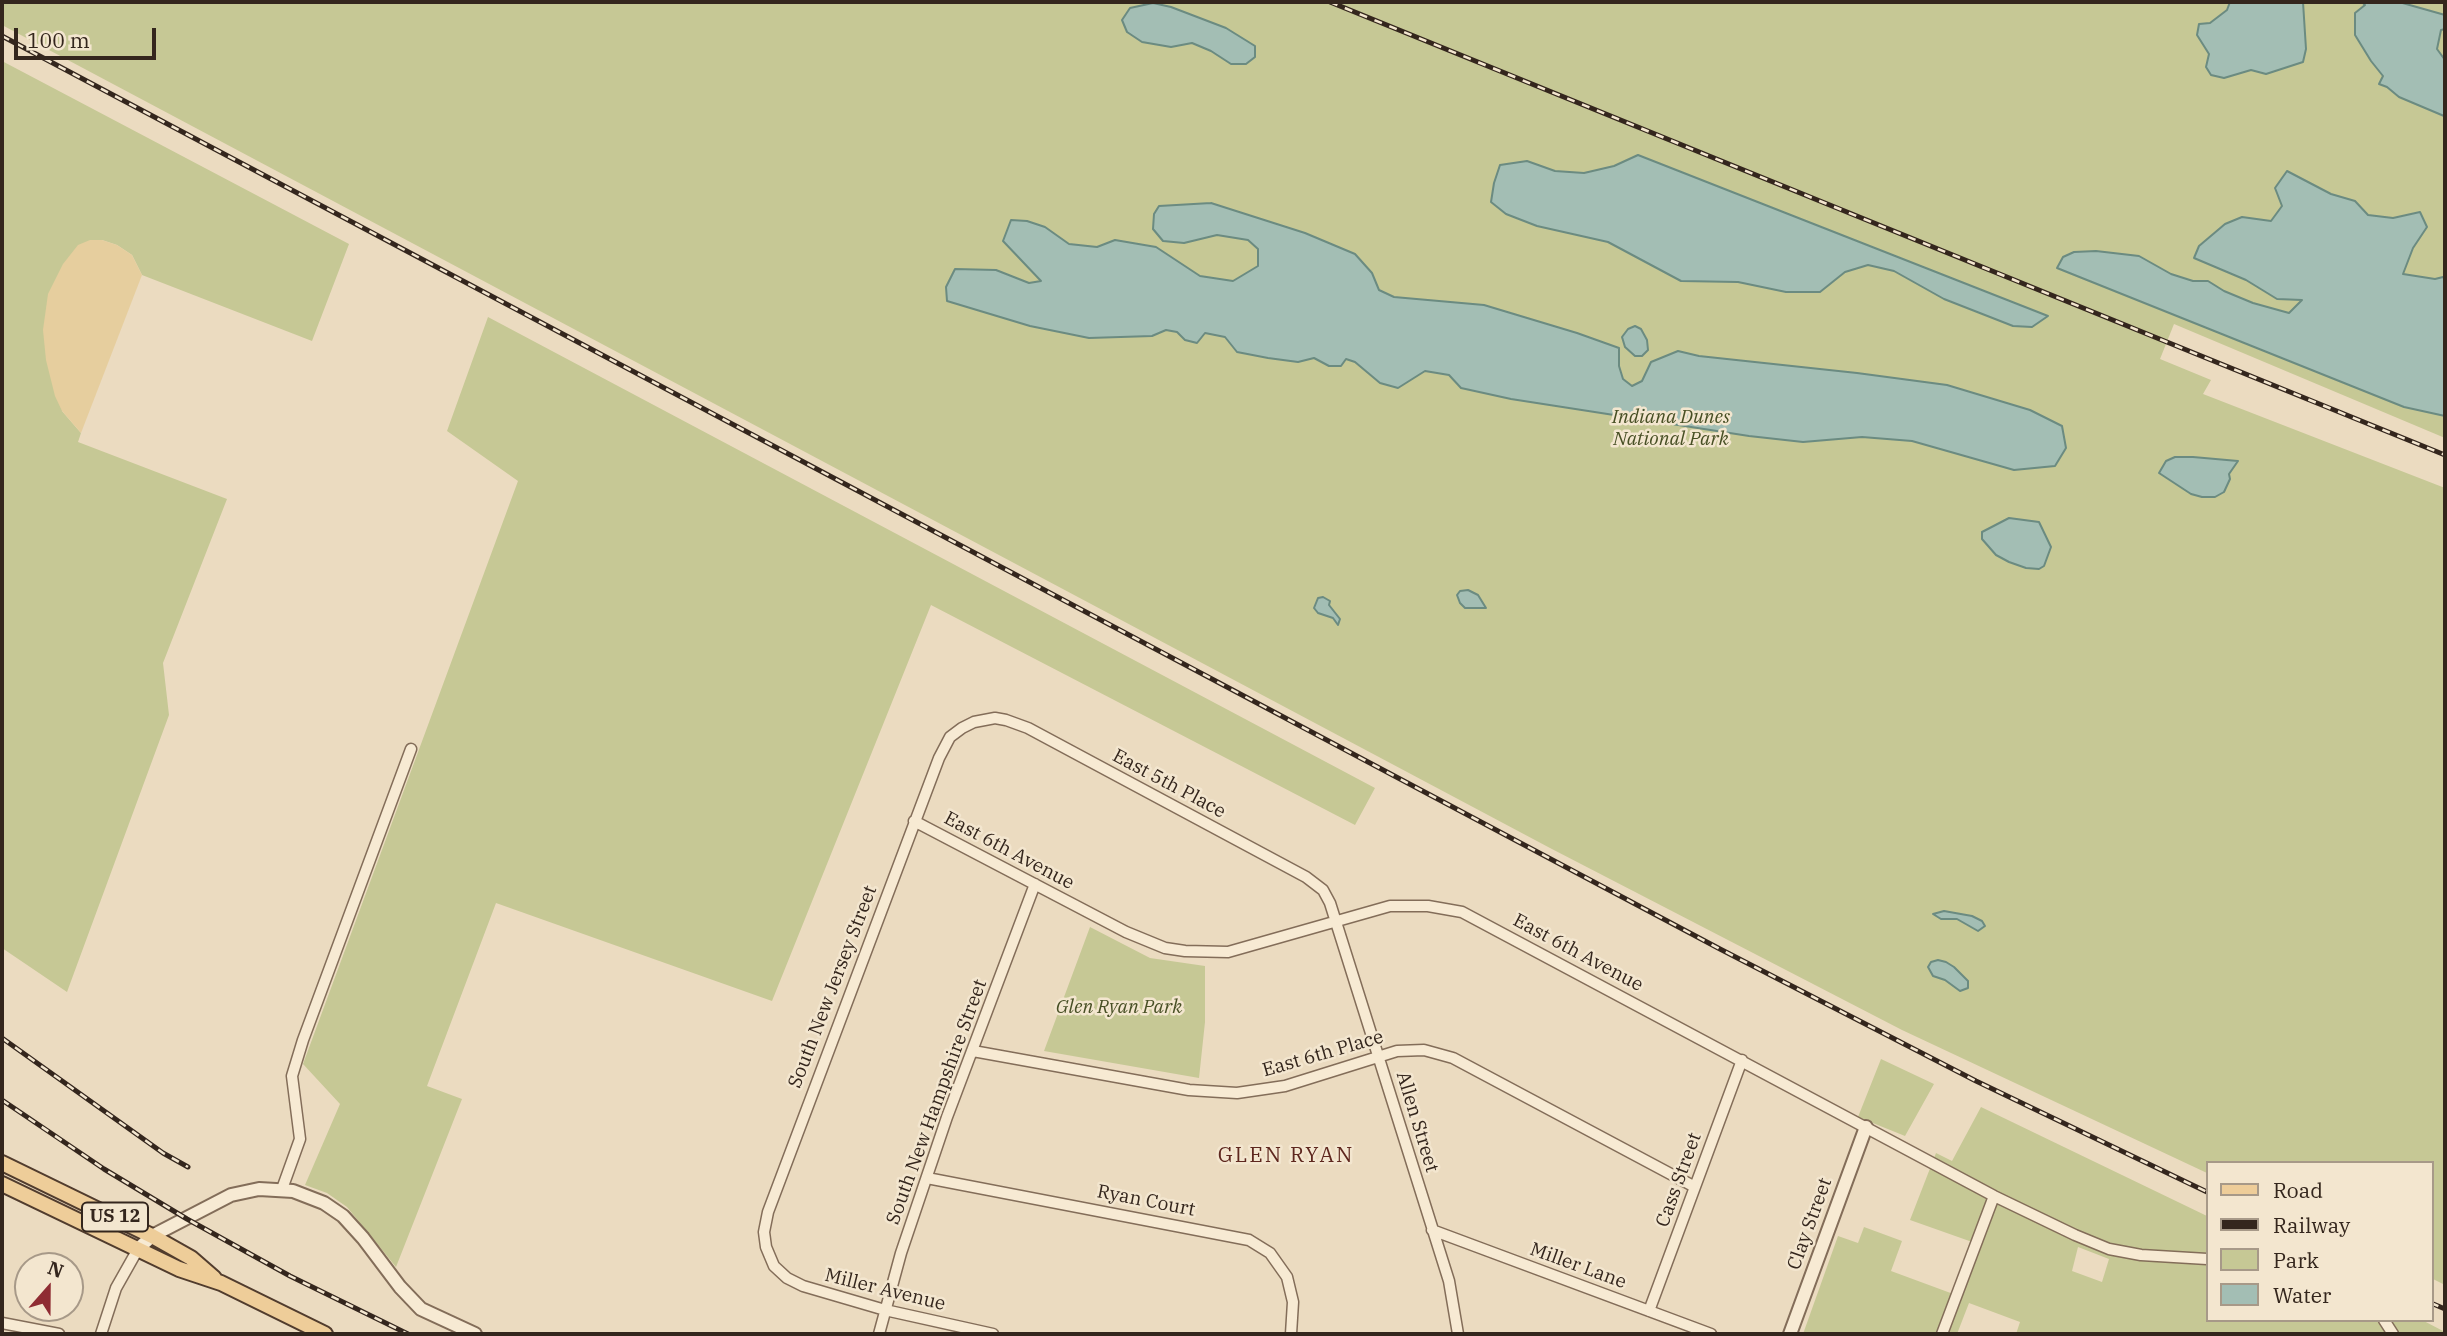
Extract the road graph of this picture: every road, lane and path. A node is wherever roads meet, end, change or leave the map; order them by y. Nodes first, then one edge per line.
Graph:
1 (962, 728) joint
2 (411, 749) dead end
3 (914, 821) junction
4 (1035, 884) junction
5 (1335, 921) junction
6 (973, 1051) junction
7 (1378, 1057) junction
8 (1742, 1060) junction
9 (1866, 1127) junction
10 (2, 1163) edge
11 (927, 1178) junction
12 (2, 1184) edge
13 (1695, 1187) junction
14 (282, 1189) junction
15 (1994, 1196) junction
16 (1432, 1230) junction
17 (152, 1237) junction
18 (138, 1249) junction
19 (2206, 1259) edge
20 (774, 1266) joint
21 (221, 1283) junction
22 (885, 1310) junction
23 (1649, 1311) junction
24 (2, 1323) edge
25 (60, 1334) edge
26 (101, 1334) edge
27 (325, 1334) edge
28 (475, 1334) edge
29 (879, 1334) edge
30 (993, 1334) edge
31 (1291, 1334) edge
32 (1458, 1334) edge
33 (1712, 1334) edge
34 (1790, 1334) edge
35 (1942, 1334) edge

1 - 3 street, South New Jersey Street
1 - 5 street, East 5th Place
2 - 14 street
3 - 4 street, East 6th Avenue
3 - 20 street, South New Jersey Street
4 - 5 street, East 6th Avenue
4 - 6 street, South New Hampshire Street
5 - 7 street, Allen Street
5 - 8 street, East 6th Avenue
6 - 7 street, East 6th Place
6 - 11 street, South New Hampshire Street
7 - 13 street, East 6th Place
7 - 16 street, Allen Street
8 - 9 street, East 6th Avenue
8 - 13 street, Cass Street
9 - 15 street, East 6th Avenue
9 - 34 street, Clay Street
10 - 17 main road, US 12
11 - 22 street, South New Hampshire Street
11 - 31 street, Ryan Court
12 - 18 main road, US 12
13 - 23 street, Cass Street
14 - 17 street
14 - 28 street
15 - 19 street, East 6th Avenue
15 - 35 street
16 - 23 street, Miller Lane
16 - 32 street, Allen Street
17 - 18 street
17 - 21 main road, US 12
18 - 21 main road, US 12
18 - 26 street
20 - 22 street, Miller Avenue
21 - 27 main road, US 12
22 - 29 street, South New Hampshire Street
22 - 30 street, Miller Avenue
23 - 33 street, Miller Lane
24 - 25 street

